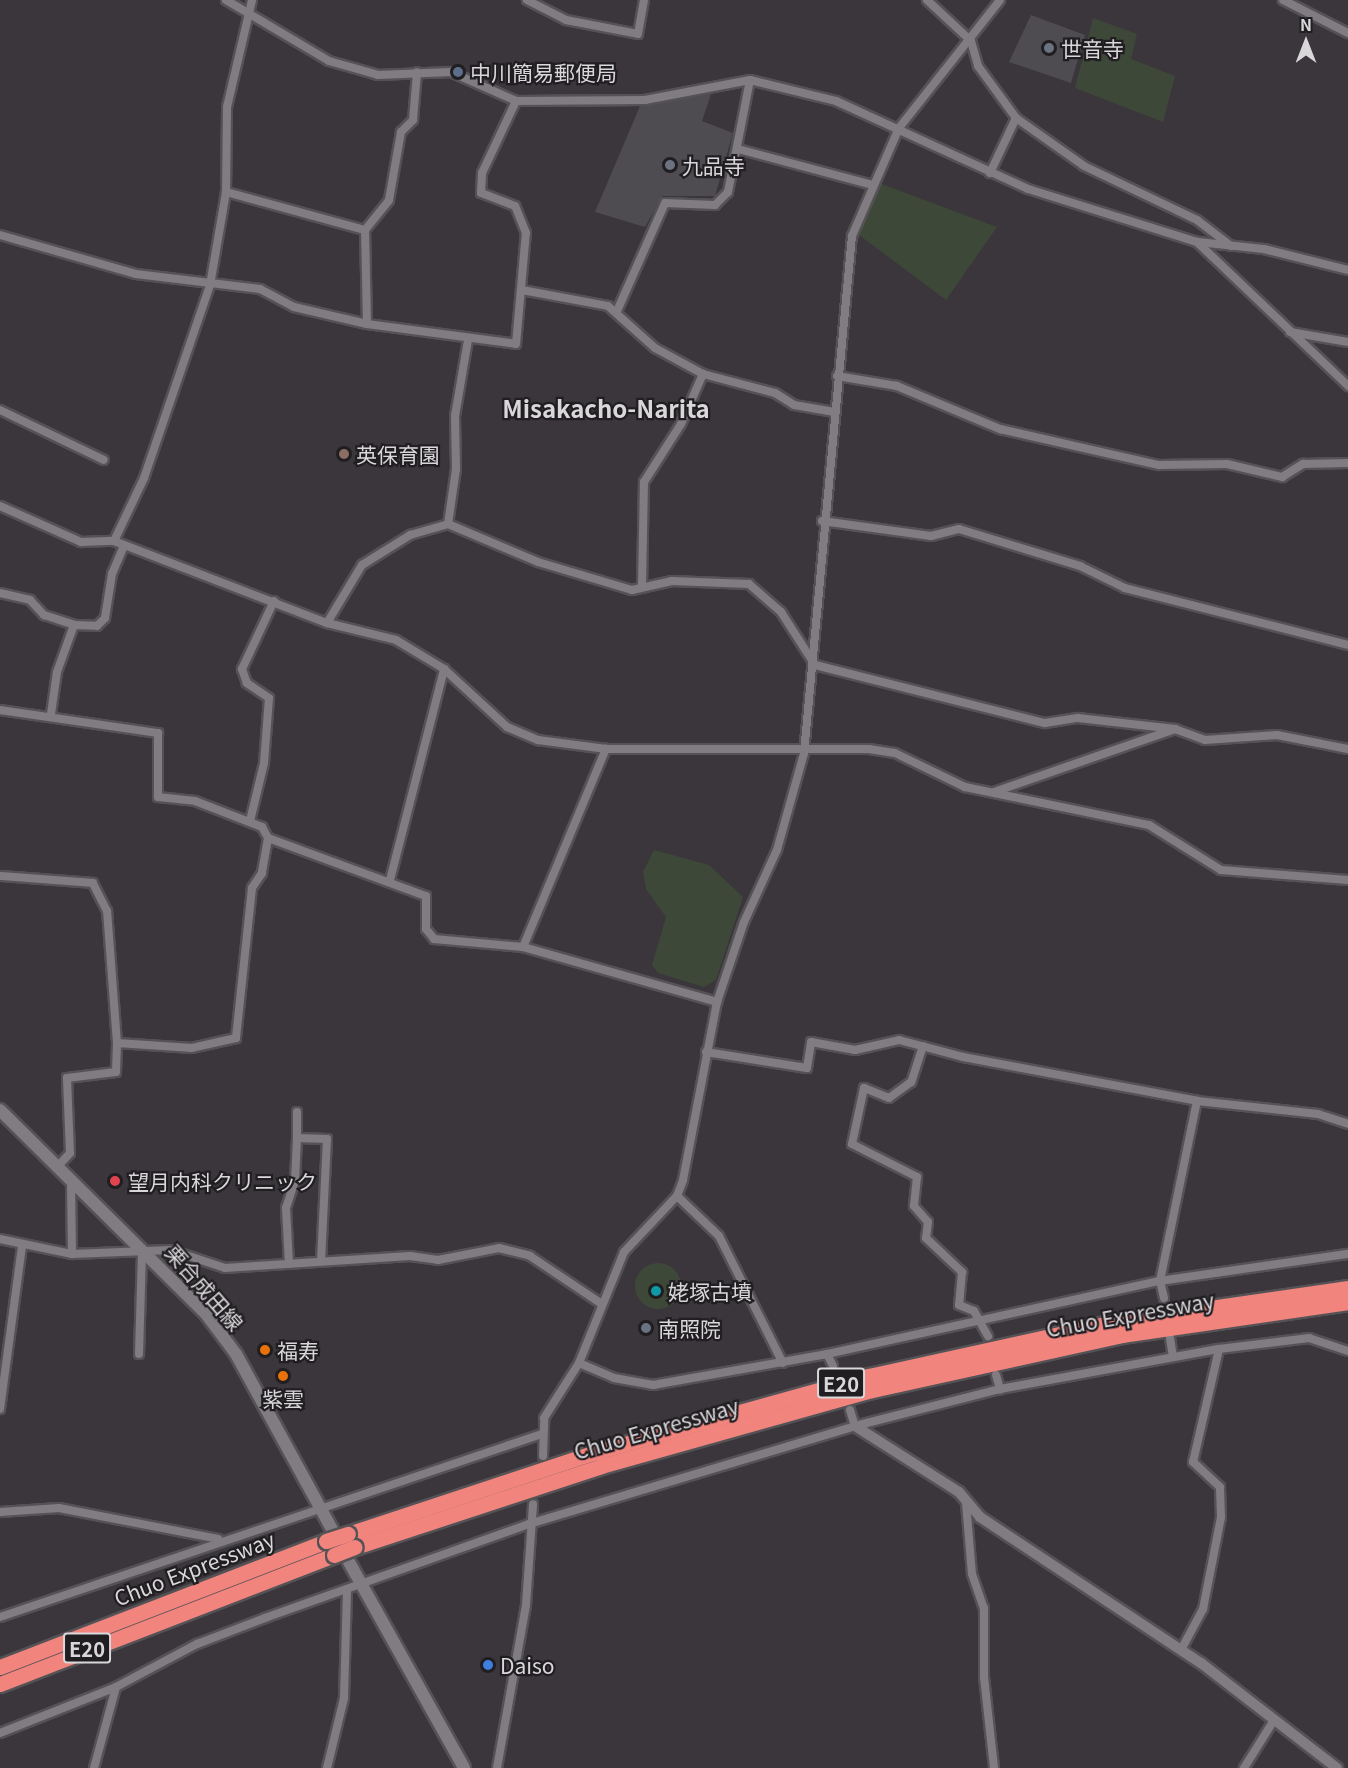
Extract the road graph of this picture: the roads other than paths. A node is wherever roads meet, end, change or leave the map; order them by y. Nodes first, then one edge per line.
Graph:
1 (226, 0) edge
2 (252, 0) edge
3 (527, 0) edge
4 (644, 0) edge
5 (927, 0) edge
6 (1000, 0) edge
7 (1283, 0) edge
8 (248, 13) junction
9 (1348, 33) edge
10 (971, 41) junction
11 (417, 72) junction
12 (750, 80) junction
13 (516, 102) junction
14 (1017, 118) junction
15 (899, 128) junction
16 (738, 149) junction
17 (990, 173) junction
18 (872, 185) junction
19 (226, 192) junction
20 (365, 230) junction
21 (0, 235) edge
22 (1197, 242) junction
23 (1231, 246) junction
24 (1348, 270) edge
25 (210, 285) junction
26 (522, 290) junction
27 (617, 311) junction
28 (367, 324) junction
29 (1290, 332) junction
30 (468, 340) junction
31 (1348, 342) edge
32 (703, 374) junction
33 (837, 376) junction
34 (1348, 386) edge
35 (0, 410) edge
36 (834, 412) junction
37 (104, 460) dead end
38 (1348, 463) edge
39 (0, 506) edge
40 (822, 521) junction
41 (448, 524) junction
42 (114, 541) junction
43 (124, 546) junction
44 (642, 585) junction
45 (0, 593) edge
46 (274, 601) junction
47 (327, 623) junction
48 (74, 625) junction
49 (1348, 645) edge
50 (816, 665) junction
51 (444, 669) junction
52 (0, 710) edge
53 (51, 714) junction
54 (1175, 729) junction
55 (606, 749) junction
56 (1348, 749) edge
57 (804, 753) junction
58 (994, 792) junction
59 (250, 820) junction
60 (268, 838) junction
61 (0, 876) edge
62 (390, 880) junction
63 (1348, 880) edge
64 (523, 947) junction
65 (717, 1002) junction
66 (117, 1043) junction
67 (923, 1046) junction
68 (706, 1052) junction
69 (1197, 1101) junction
70 (0, 1110) edge
71 (297, 1112) dead end
72 (1348, 1124) edge
73 (297, 1138) junction
74 (59, 1165) junction
75 (70, 1176) junction
76 (677, 1196) junction
77 (0, 1239) edge
78 (21, 1246) junction
79 (146, 1251) junction
80 (72, 1254) junction
81 (1348, 1254) edge
82 (321, 1260) junction
83 (289, 1264) junction
84 (1160, 1281) junction
85 (1348, 1288) edge
86 (1164, 1298) dead end
87 (599, 1302) junction
88 (1348, 1302) edge
89 (980, 1318) junction
90 (988, 1335) dead end
91 (1170, 1338) dead end
92 (1219, 1349) junction
93 (1348, 1351) edge
94 (139, 1354) dead end
95 (827, 1354) junction
96 (1173, 1357) junction
97 (579, 1363) junction
98 (783, 1363) junction
99 (833, 1366) tunnel mouth
100 (996, 1375) dead end
101 (1000, 1389) junction
102 (0, 1409) edge
103 (850, 1410) dead end
104 (855, 1426) junction
105 (542, 1434) junction
106 (543, 1456) dead end
107 (966, 1503) junction
108 (533, 1504) dead end
109 (321, 1508) junction
110 (0, 1512) edge
111 (529, 1524) junction
112 (329, 1535) junction
113 (219, 1540) junction
114 (352, 1540) junction
115 (349, 1562) dead end
116 (363, 1586) junction
117 (347, 1589) junction
118 (0, 1617) edge
119 (1181, 1650) junction
120 (0, 1667) edge
121 (0, 1684) edge
122 (116, 1688) junction
123 (1274, 1720) junction
124 (0, 1733) edge
125 (94, 1768) edge
126 (327, 1768) edge
127 (464, 1768) edge
128 (497, 1768) edge
129 (994, 1768) edge
130 (1244, 1768) edge
131 (1337, 1768) edge

1 - 8 street
2 - 8 street
3 - 4 street
5 - 10 street
6 - 10 street
7 - 9 street
8 - 11 street
8 - 19 street
10 - 14 street
10 - 15 street
11 - 13 street
11 - 20 street
12 - 13 street
12 - 15 street
12 - 16 street
13 - 26 street
14 - 17 street
14 - 23 street
15 - 17 street
15 - 18 street
16 - 18 street
16 - 27 street
17 - 22 street
18 - 33 street
19 - 20 street
19 - 25 street
20 - 28 street
21 - 25 street
22 - 23 street
22 - 29 street
23 - 24 street
25 - 28 street
25 - 42 street
26 - 27 street
26 - 30 street
27 - 32 street
28 - 30 street
29 - 31 street
29 - 34 street
30 - 41 street
32 - 36 street
32 - 44 street
33 - 36 street
33 - 38 street
35 - 37 street
36 - 40 street
39 - 42 street
40 - 49 street
40 - 50 street
41 - 44 street
41 - 47 street
42 - 43 street
43 - 46 street
43 - 48 street
44 - 50 street
45 - 48 street
46 - 47 street
46 - 59 street
47 - 51 street
48 - 53 street
50 - 54 street
50 - 57 street
51 - 55 street
51 - 62 street
52 - 53 street
53 - 59 street
54 - 56 street
54 - 58 street
55 - 57 street
55 - 64 street
57 - 58 street
57 - 65 street
58 - 63 street
59 - 60 street
60 - 62 street
60 - 66 street
61 - 66 street
62 - 64 street
64 - 65 street
65 - 68 street
66 - 74 street
67 - 68 street
67 - 69 street
67 - 89 street
68 - 76 street
69 - 72 street
69 - 84 street
70 - 74 main road, 栗合成田線
71 - 73 street
73 - 82 street
73 - 83 street
74 - 75 main road, 栗合成田線
75 - 79 main road, 栗合成田線
75 - 80 street
76 - 87 street
76 - 98 street
77 - 78 street
78 - 80 street
78 - 102 street
79 - 80 street
79 - 83 street
79 - 94 street
79 - 109 main road, 栗合成田線
81 - 84 street
82 - 83 street
82 - 87 street
84 - 86 street
84 - 89 street
85 - 114 highway, Chuo Expressway / E20
87 - 97 street
88 - 114 highway, Chuo Expressway / E20
89 - 90 street
89 - 95 street
91 - 96 street
92 - 93 street
92 - 96 street
92 - 119 street
95 - 98 street
95 - 99 street
96 - 101 street
97 - 98 street
97 - 105 street
100 - 101 street
101 - 104 street
103 - 104 street
104 - 107 street
104 - 111 street
105 - 106 street
105 - 109 street
107 - 119 street
107 - 129 street
108 - 111 street
109 - 112 main road, 栗合成田線
109 - 113 street
110 - 113 street
111 - 116 street
111 - 128 street
112 - 114 highway, Chuo Expressway / E20, bridge
112 - 120 highway, Chuo Expressway / E20
113 - 118 street
114 - 121 highway, Chuo Expressway / E20, bridge
115 - 116 main road
116 - 117 street
116 - 127 main road
117 - 122 street
117 - 126 street
119 - 123 street
122 - 124 street
122 - 125 street
123 - 130 street
123 - 131 street

